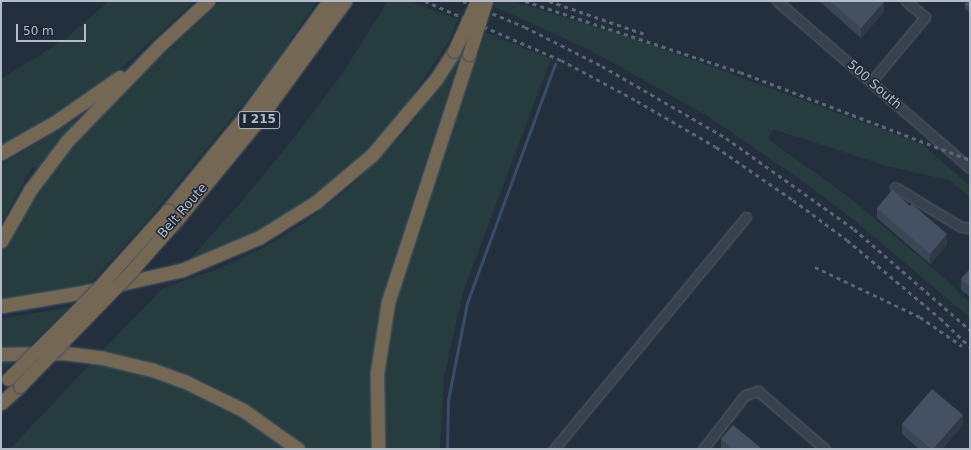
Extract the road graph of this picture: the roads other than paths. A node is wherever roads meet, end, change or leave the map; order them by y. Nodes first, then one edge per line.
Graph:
1 (208, 1) edge
2 (329, 1) edge
3 (477, 1) edge
4 (486, 1) edge
5 (777, 1) edge
6 (906, 1) edge
7 (342, 6) edge
8 (160, 46) junction
9 (870, 82) junction
10 (1, 153) edge
11 (970, 168) edge
12 (895, 186) dead end
13 (746, 217) dead end
14 (970, 228) edge
15 (1, 240) edge
16 (1, 306) edge
17 (1, 354) edge
18 (4, 382) edge
19 (1, 404) edge
20 (298, 449) edge
21 (378, 449) edge
22 (554, 449) edge
23 (703, 449) edge
24 (825, 449) edge

1 - 8 highway
2 - 18 highway, Belt Route / I 215, bridge
3 - 16 highway, bridge
4 - 21 highway, bridge
5 - 9 street, 500 South
6 - 9 street
7 - 19 highway, Belt Route / I 215, bridge
8 - 10 highway
8 - 15 highway
9 - 11 street, 500 South
12 - 14 street
13 - 22 street
17 - 20 highway
23 - 24 street

